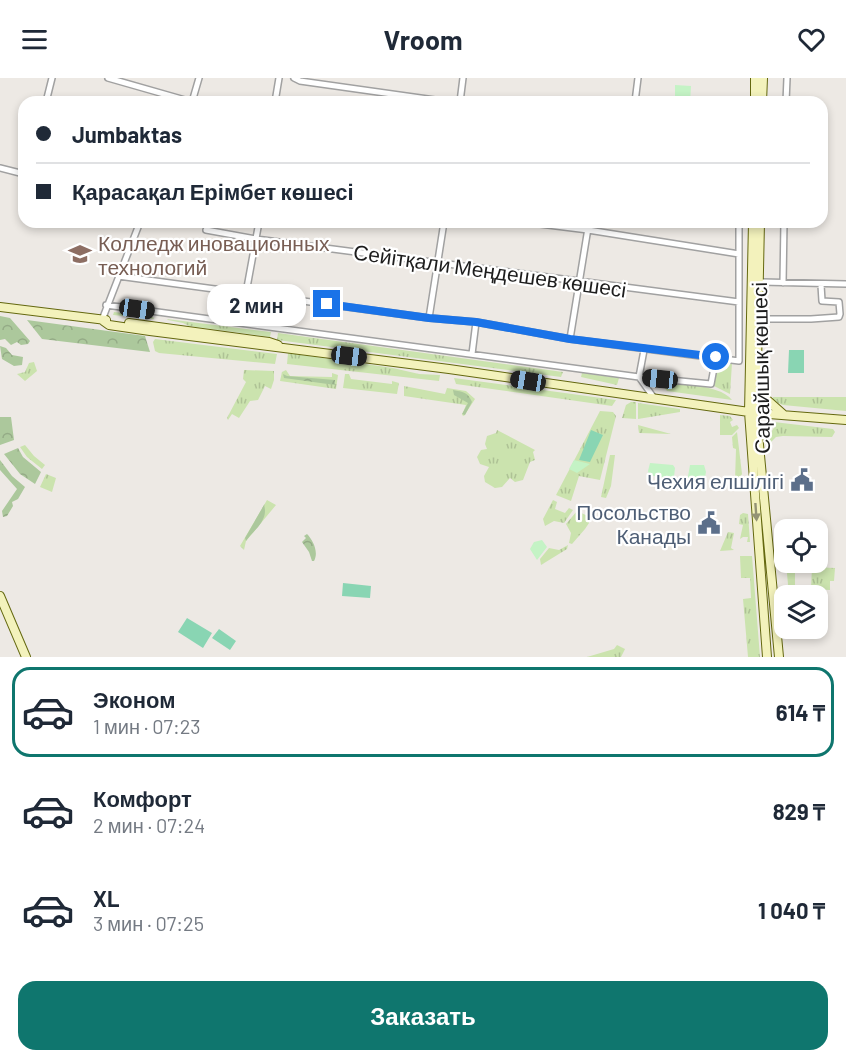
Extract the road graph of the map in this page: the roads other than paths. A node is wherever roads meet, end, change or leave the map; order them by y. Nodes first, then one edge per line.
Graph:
1 (52, 78) edge
2 (108, 78) edge
3 (199, 78) edge
4 (279, 78) edge
5 (294, 78) edge
6 (463, 78) edge
7 (638, 78) edge
8 (755, 78) edge
9 (763, 78) edge
10 (787, 78) edge
11 (48, 96) edge
12 (171, 96) edge
13 (194, 96) edge
14 (276, 96) edge
15 (406, 96) edge
16 (461, 96) edge
17 (636, 96) edge
18 (755, 96) edge
19 (762, 96) edge
20 (786, 96) edge
21 (0, 168) edge
22 (18, 172) edge
23 (138, 228) edge
24 (258, 228) edge
25 (443, 228) edge
26 (572, 228) edge
27 (739, 228) edge
28 (753, 228) edge
29 (760, 228) edge
30 (784, 228) edge
31 (206, 230) dead end
32 (588, 230) junction
33 (256, 239) junction
34 (739, 254) junction
35 (437, 263) junction
36 (118, 276) junction
37 (759, 282) junction
38 (580, 283) junction
39 (783, 283) junction
40 (846, 284) edge
41 (821, 285) junction
42 (246, 293) junction
43 (739, 302) junction
44 (106, 305) junction
45 (0, 307) edge
46 (429, 318) junction
47 (758, 319) junction
48 (102, 320) junction
49 (476, 322) junction
50 (570, 339) junction
51 (644, 350) junction
52 (472, 354) junction
53 (716, 357) junction
54 (639, 377) junction
55 (757, 383) junction
56 (654, 398) junction
57 (752, 412) junction
58 (784, 415) junction
59 (846, 420) edge
60 (0, 596) edge
61 (26, 657) edge
62 (767, 657) edge
63 (779, 657) edge

1 - 11 street
2 - 12 street
3 - 13 street
4 - 14 street
5 - 15 street
6 - 16 street
7 - 17 street
8 - 18 main road
9 - 19 main road
10 - 20 street
21 - 22 street
23 - 36 street
24 - 33 street
25 - 35 street
26 - 32 street
27 - 34 street
28 - 57 main road, Сарайшық көшесі
29 - 37 main road, Сарайшық көшесі
30 - 39 street
31 - 33 street, Сейітқали Меңдешев көшесі
32 - 34 street
32 - 38 street
33 - 35 street, Сейітқали Меңдешев көшесі
33 - 42 street
34 - 43 street
35 - 38 street, Сейітқали Меңдешев көшесі
35 - 46 street
36 - 42 street
36 - 44 street
37 - 39 street
37 - 47 main road, Сарайшық көшесі
38 - 43 street, Сейітқали Меңдешев көшесі
38 - 50 street
39 - 41 street
40 - 41 street
41 - 47 street
42 - 46 street
43 - 53 street
44 - 48 street
44 - 52 street
45 - 48 main road
46 - 49 street
47 - 55 main road, Сарайшық көшесі
48 - 56 main road
49 - 50 street
49 - 52 street
50 - 51 street
51 - 53 street
51 - 54 street
52 - 54 street
53 - 54 street
54 - 56 street
55 - 57 main road, Сарайшық көшесі
55 - 58 main road
56 - 57 main road
57 - 58 main road
57 -> 62 main road, Сарайшық көшесі
57 - 63 main road, Сарайшық көшесі
58 - 59 main road
60 - 61 main road

